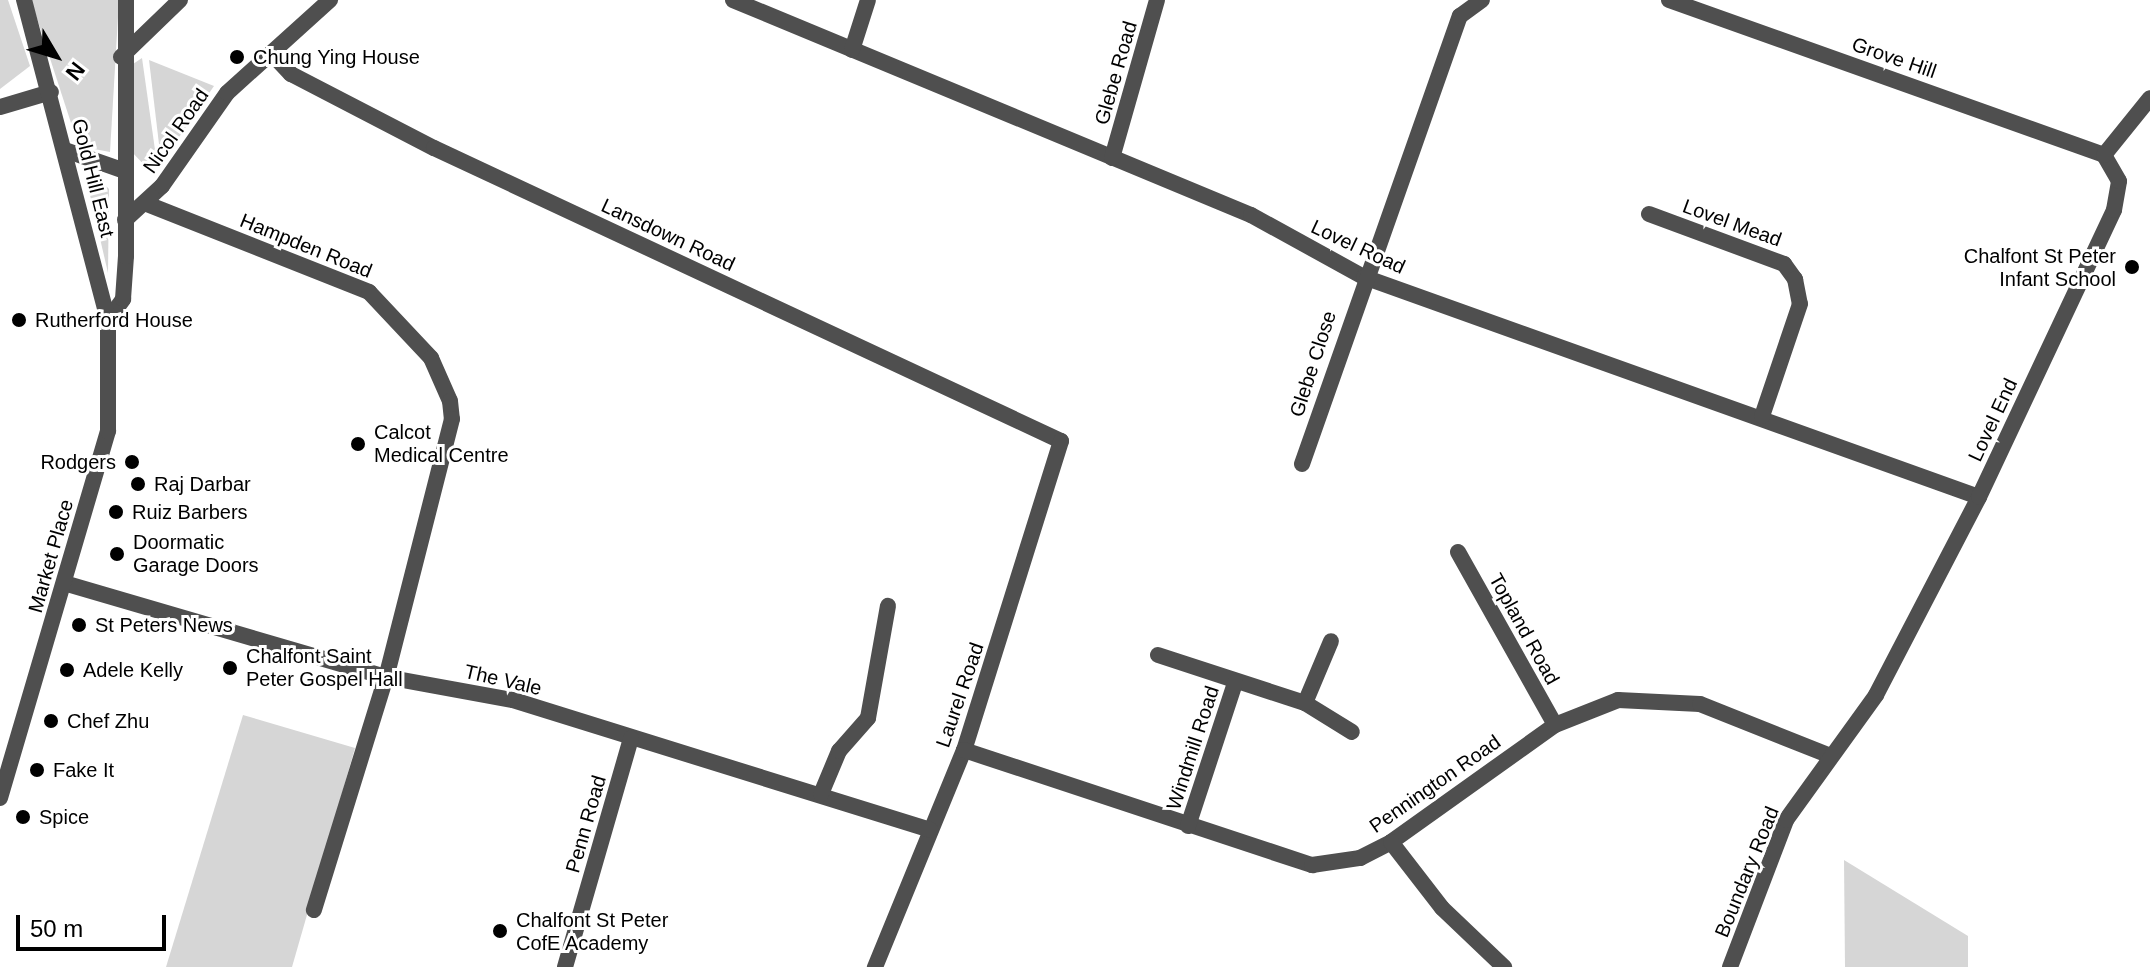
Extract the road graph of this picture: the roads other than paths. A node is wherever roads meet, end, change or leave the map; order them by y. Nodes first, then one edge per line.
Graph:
1 (24, 0) edge
2 (126, 0) edge
3 (180, 0) edge
4 (330, 0) edge
5 (733, 0) edge
6 (868, 0) edge
7 (1157, 0) edge
8 (1482, 0) edge
9 (1669, 0) edge
10 (852, 50) junction
11 (274, 56) junction
12 (121, 57) junction
13 (51, 92) junction
14 (2150, 98) edge
15 (0, 107) edge
16 (65, 150) junction
17 (2104, 155) junction
18 (1112, 158) junction
19 (122, 170) junction
20 (147, 204) junction
21 (1649, 214) dead end
22 (125, 220) junction
23 (1364, 277) junction
24 (108, 320) junction
25 (1762, 416) junction
26 (1054, 433) joint
27 (1302, 464) dead end
28 (1979, 497) junction
29 (1458, 552) dead end
30 (64, 583) junction
31 (888, 606) dead end
32 (1331, 641) dead end
33 (1158, 655) dead end
34 (386, 677) junction
35 (1235, 683) junction
36 (1305, 703) junction
37 (1555, 725) junction
38 (1352, 732) dead end
39 (631, 738) junction
40 (964, 750) junction
41 (1831, 756) junction
42 (821, 794) junction
43 (0, 798) edge
44 (1188, 826) junction
45 (930, 830) junction
46 (1391, 842) junction
47 (314, 910) dead end
48 (565, 967) edge
49 (875, 967) edge
50 (1504, 967) edge
51 (1730, 967) edge

1 - 13 street, Gold Hill East
2 - 12 street
3 - 12 street
4 - 11 street, Nicol Road
5 - 10 street, Lovel Road
6 - 10 street
7 - 18 street, Glebe Road
8 - 23 street
9 - 17 street, Grove Hill
10 - 18 street, Lovel Road
11 - 20 street, Nicol Road
11 - 26 street, Lansdown Road
12 - 19 street
13 - 15 street
13 - 16 street, Gold Hill East
14 - 17 street
16 - 19 street
16 - 24 street, Gold Hill East
17 - 28 street, Lovel End
18 - 23 street, Lovel Road
19 - 22 street
20 - 22 street, Nicol Road
20 - 34 street, Hampden Road
21 - 25 street, Lovel Mead
22 - 24 street
23 - 25 street, Lovel Road
23 - 27 street, Glebe Close
24 - 30 street, Market Place
25 - 28 street, Lovel Road
26 - 40 street, Laurel Road
28 - 41 street, Lovel End
29 - 37 street, Topland Road
30 - 34 street, The Vale
30 - 43 street, Market Place
31 - 42 street
32 - 36 street
33 - 35 street, Windmill Road
34 - 39 street, The Vale
34 - 47 street, Hampden Road
35 - 36 street, Windmill Road
35 - 44 street, Windmill Road
36 - 38 street, Windmill Road
37 - 41 street, Pennington Road
37 - 46 street, Pennington Road
39 - 42 street, The Vale
39 - 48 street, Penn Road
40 - 44 street, Pennington Road
40 - 45 street, Laurel Road
41 - 51 street, Boundary Road
42 - 45 street, The Vale
44 - 46 street, Pennington Road
45 - 49 street, Laurel Road
46 - 50 street

